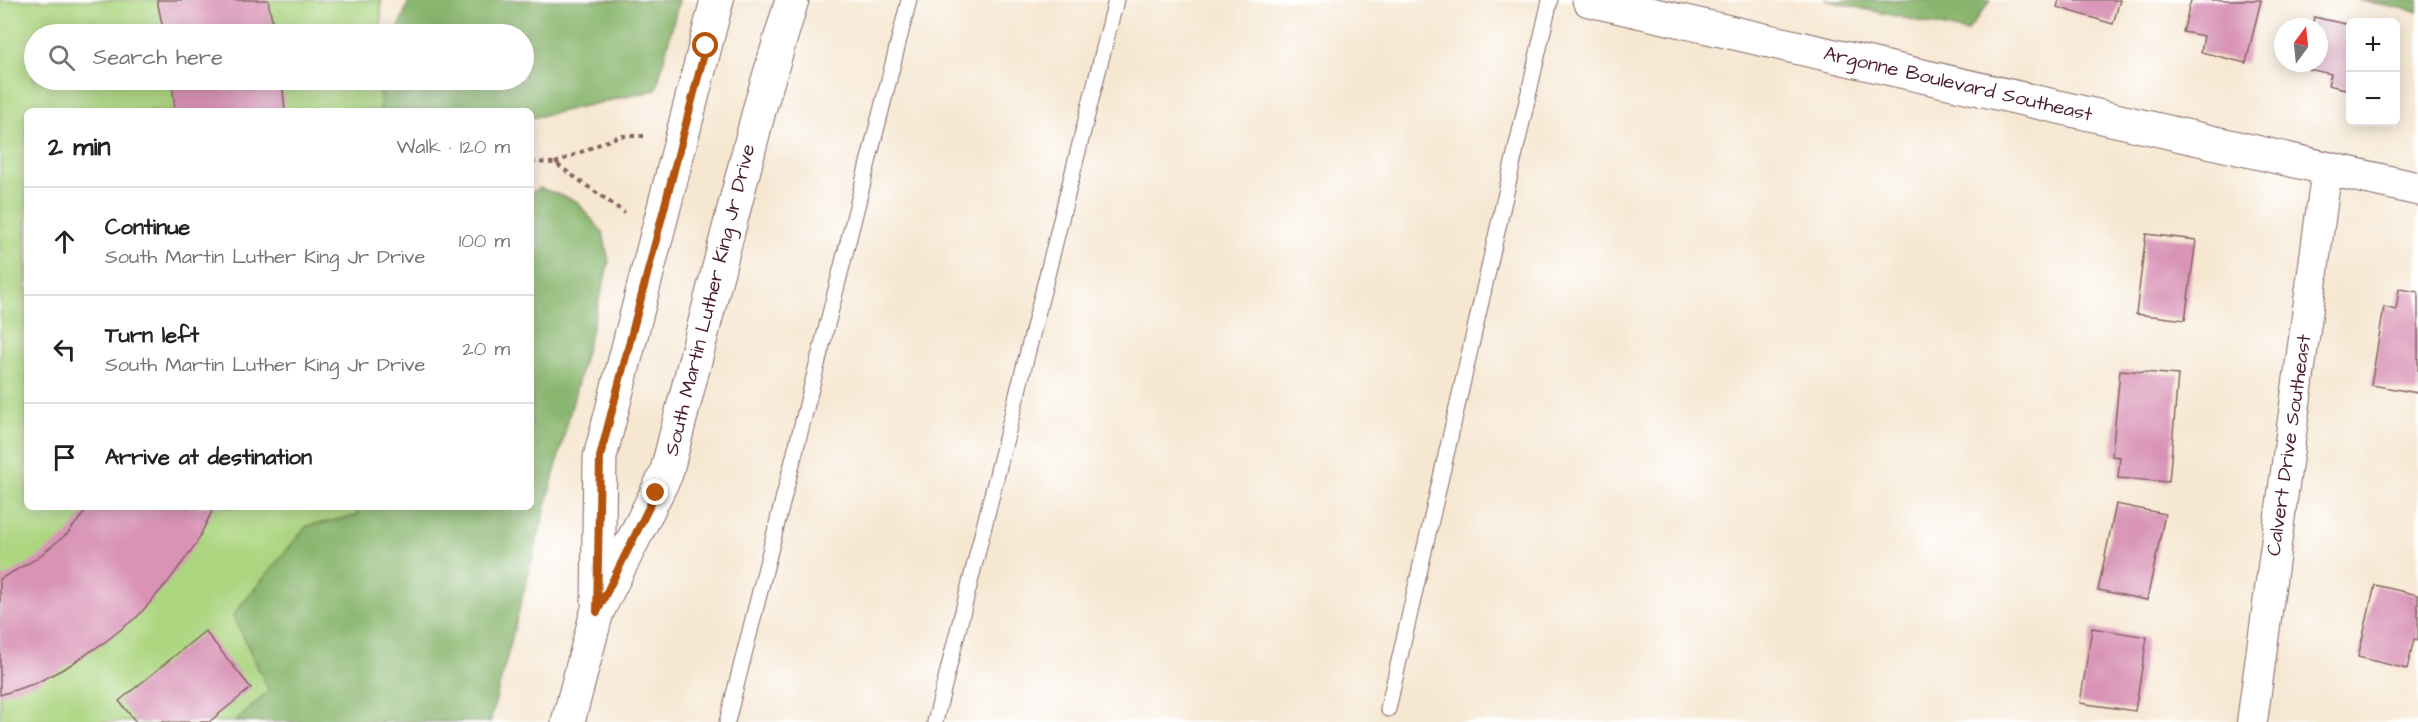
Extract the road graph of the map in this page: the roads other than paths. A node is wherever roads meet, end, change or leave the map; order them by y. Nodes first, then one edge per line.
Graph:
1 (717, 0) edge
2 (792, 0) edge
3 (909, 0) edge
4 (1116, 0) edge
5 (1550, 0) edge
6 (1589, 0) edge
7 (2327, 168) junction
8 (2418, 189) edge
9 (597, 612) junction
10 (1388, 709) dead end
11 (568, 722) edge
12 (727, 722) edge
13 (935, 722) edge
14 (2252, 722) edge

1 - 9 main road
2 - 9 main road, South Martin Luther King Jr Drive
3 - 12 lane
4 - 13 lane
5 - 10 lane
6 - 7 main road, Argonne Boulevard Southeast
7 - 8 main road, Argonne Boulevard Southeast
7 - 14 street, Calvert Drive Southeast
9 - 11 main road

